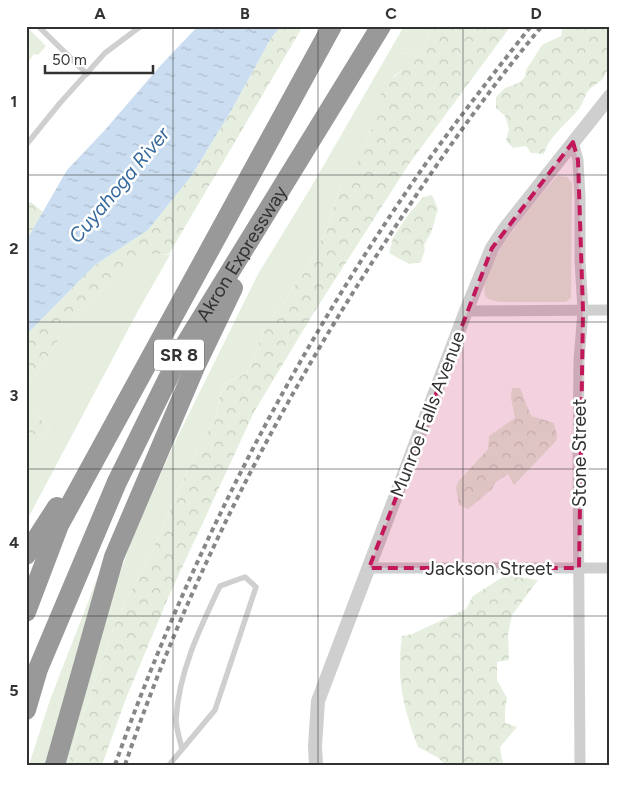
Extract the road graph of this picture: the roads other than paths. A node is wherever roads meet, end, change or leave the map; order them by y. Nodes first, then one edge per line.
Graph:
1 (38, 26) edge
2 (141, 26) edge
3 (332, 26) edge
4 (381, 26) edge
5 (87, 74) junction
6 (610, 96) edge
7 (573, 142) junction
8 (26, 145) edge
9 (279, 194) junction
10 (466, 310) junction
11 (610, 310) edge
12 (583, 311) junction
13 (148, 361) junction
14 (26, 555) edge
15 (369, 568) junction
16 (579, 568) junction
17 (610, 568) edge
18 (26, 612) edge
19 (26, 710) edge
20 (182, 749) junction
21 (54, 765) edge
22 (169, 765) edge
23 (316, 765) edge
24 (580, 765) edge

1 - 5 lane
2 - 5 lane
3 - 13 highway, Akron Expressway / SR 8
4 - 9 highway, Akron Expressway / SR 8
5 - 8 lane
6 - 7 street, Munroe Falls Avenue
7 - 10 street, Munroe Falls Avenue
7 - 12 street, Stone Street
9 - 19 highway, Akron Expressway / SR 8
9 - 21 highway
10 - 12 street
10 - 15 street, Munroe Falls Avenue
11 - 12 street
12 - 16 street, Stone Street
13 - 14 highway
13 - 18 highway, Akron Expressway / SR 8
15 - 16 street, Jackson Street
15 - 23 street, Munroe Falls Avenue
16 - 17 street, Jackson Street
16 - 24 street, Stone Street
20 - 20 lane
20 - 22 lane

